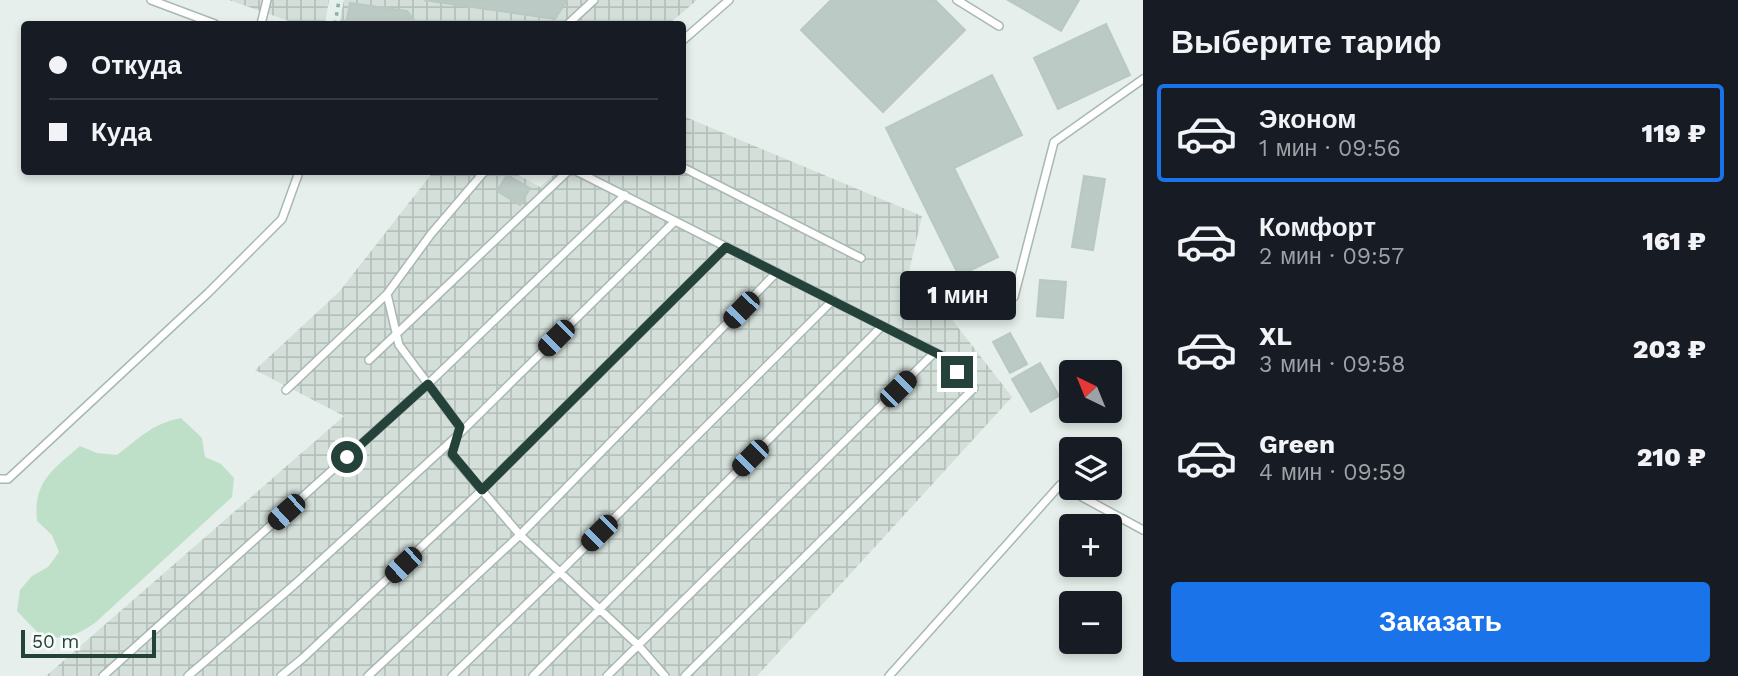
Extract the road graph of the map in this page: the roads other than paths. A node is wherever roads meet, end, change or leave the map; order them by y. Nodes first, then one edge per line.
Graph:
1 (151, 0) edge
2 (267, 0) edge
3 (594, 0) edge
4 (729, 0) edge
5 (957, 0) edge
6 (207, 21) edge
7 (262, 21) edge
8 (571, 21) edge
9 (999, 26) dead end
10 (686, 38) edge
11 (1143, 79) edge
12 (686, 169) edge
13 (298, 175) edge
14 (481, 175) edge
15 (565, 175) edge
16 (584, 175) edge
17 (625, 195) junction
18 (675, 220) junction
19 (726, 247) junction
20 (860, 258) dead end
21 (777, 272) junction
22 (387, 294) junction
23 (1014, 297) dead end
24 (833, 300) junction
25 (882, 326) junction
26 (396, 334) junction
27 (935, 352) junction
28 (369, 360) dead end
29 (428, 384) junction
30 (286, 390) dead end
31 (457, 436) junction
32 (0, 479) edge
33 (482, 490) junction
34 (1143, 530) edge
35 (520, 535) junction
36 (560, 572) junction
37 (599, 609) junction
38 (638, 645) junction
39 (103, 676) edge
40 (188, 676) edge
41 (281, 676) edge
42 (368, 676) edge
43 (453, 676) edge
44 (533, 676) edge
45 (607, 676) edge
46 (664, 676) edge
47 (685, 676) edge
48 (889, 676) edge

1 - 6 lane
2 - 7 lane
3 - 8 lane
4 - 10 lane
5 - 9 lane
11 - 23 lane
12 - 20 lane
13 - 32 lane
14 - 22 lane
15 - 26 lane
16 - 17 lane
17 - 18 lane
17 - 29 lane
18 - 19 lane
18 - 31 lane
19 - 21 lane
19 - 33 lane
21 - 24 lane
21 - 35 lane
22 - 26 lane
22 - 30 lane
24 - 25 lane
24 - 36 lane
25 - 27 lane
25 - 37 lane
26 - 28 lane
26 - 29 lane
27 - 38 lane
27 - 47 lane
29 - 31 lane
29 - 39 lane
31 - 33 lane
31 - 40 lane
33 - 35 lane
33 - 41 lane
34 - 48 lane
35 - 36 lane
35 - 42 lane
36 - 37 lane
36 - 43 lane
37 - 38 lane
37 - 44 lane
38 - 45 lane
38 - 46 lane

